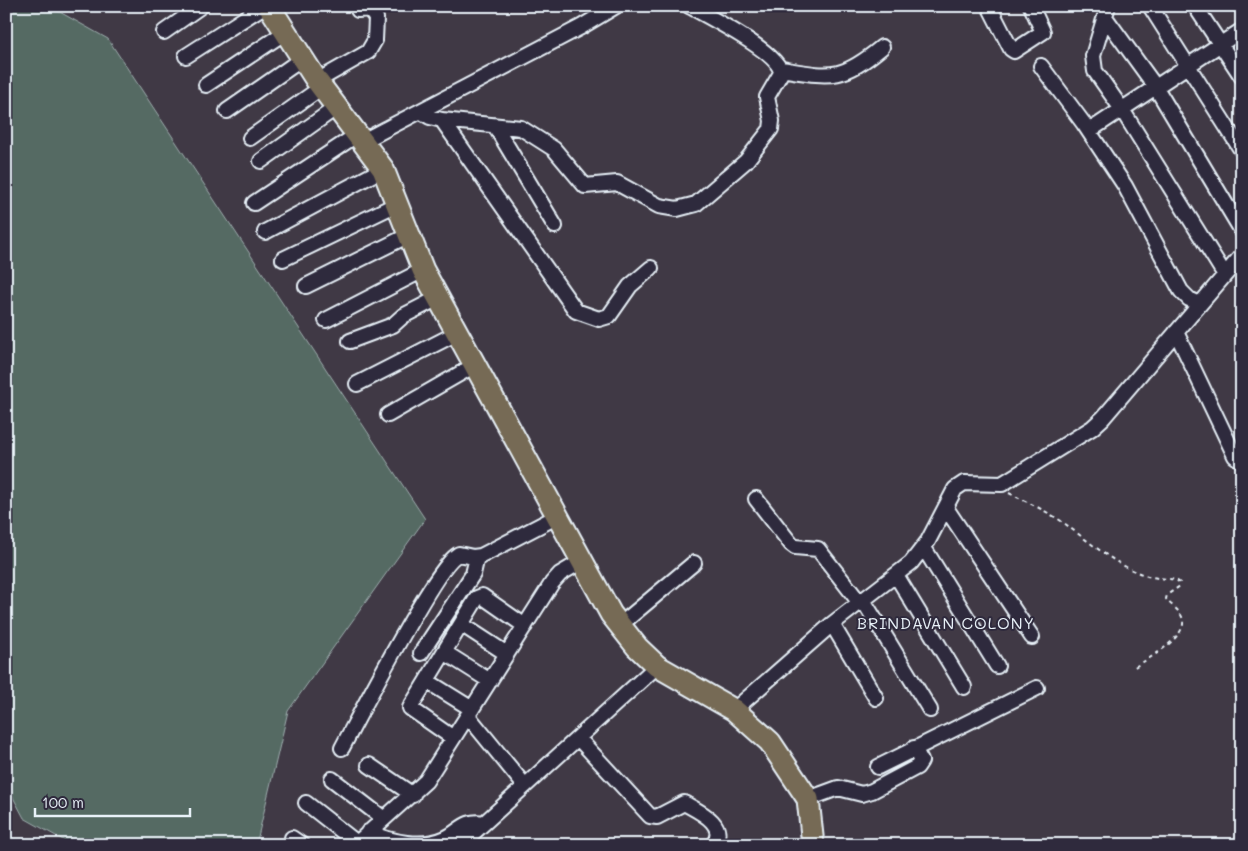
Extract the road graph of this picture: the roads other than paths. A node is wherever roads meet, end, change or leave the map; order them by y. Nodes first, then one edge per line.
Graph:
1 (201, 6) edge
2 (264, 6) edge
3 (269, 6) edge
4 (616, 6) edge
5 (689, 6) edge
6 (989, 6) edge
7 (1031, 6) edge
8 (1150, 6) edge
9 (1196, 6) edge
10 (358, 10) dead end
11 (1107, 11) edge
12 (1242, 30) edge
13 (164, 32) dead end
14 (284, 33) junction
15 (1220, 44) junction
16 (882, 47) dead end
17 (186, 56) dead end
18 (302, 59) junction
19 (1187, 65) junction
20 (1041, 66) dead end
21 (781, 69) junction
22 (1242, 77) edge
23 (319, 84) junction
24 (206, 85) dead end
25 (1155, 86) junction
26 (338, 107) junction
27 (1122, 108) junction
28 (227, 111) dead end
29 (420, 111) junction
30 (442, 120) junction
31 (495, 126) junction
32 (1089, 131) junction
33 (361, 137) junction
34 (250, 138) dead end
35 (1242, 151) edge
36 (262, 161) dead end
37 (383, 169) junction
38 (254, 203) dead end
39 (397, 204) junction
40 (555, 226) dead end
41 (1242, 231) edge
42 (264, 232) dead end
43 (409, 235) junction
44 (1242, 255) edge
45 (283, 258) dead end
46 (651, 268) dead end
47 (423, 270) junction
48 (1225, 275) junction
49 (306, 286) dead end
50 (438, 298) junction
51 (1200, 304) junction
52 (326, 320) dead end
53 (1176, 332) junction
54 (457, 334) junction
55 (350, 341) dead end
56 (475, 366) junction
57 (357, 384) dead end
58 (388, 415) dead end
59 (1242, 461) edge
60 (756, 499) dead end
61 (946, 508) junction
62 (558, 516) junction
63 (924, 548) junction
64 (477, 557) junction
65 (582, 561) junction
66 (694, 563) dead end
67 (896, 575) junction
68 (862, 601) junction
69 (462, 624) junction
70 (832, 624) junction
71 (620, 625) junction
72 (525, 626) junction
73 (1032, 637) dead end
74 (421, 652) dead end
75 (444, 652) junction
76 (507, 654) junction
77 (657, 666) junction
78 (998, 666) dead end
79 (427, 681) junction
80 (490, 681) junction
81 (964, 687) dead end
82 (1037, 688) dead end
83 (876, 698) dead end
84 (734, 710) junction
85 (930, 710) dead end
86 (470, 713) junction
87 (453, 738) junction
88 (578, 738) junction
89 (342, 748) dead end
90 (914, 748) junction
91 (369, 765) dead end
92 (878, 766) dead end
93 (332, 779) dead end
94 (525, 786) junction
95 (413, 795) junction
96 (808, 799) junction
97 (306, 803) dead end
98 (384, 820) junction
99 (484, 823) junction
100 (368, 832) junction
101 (356, 844) edge
102 (460, 845) edge
103 (713, 845) edge
104 (813, 845) edge

1 - 13 street
2 - 17 street
3 - 14 highway
4 - 29 street
5 - 21 street
6 - 7 street
8 - 19 street
9 - 15 street
10 - 23 street
11 - 25 street
11 - 27 street
12 - 15 street
14 - 18 highway
14 - 24 street
15 - 19 street
15 - 22 street
16 - 21 street
18 - 23 highway
18 - 28 street
19 - 25 street
19 - 35 street
20 - 32 street
21 - 31 street
23 - 26 highway
23 - 34 street
25 - 27 street
25 - 41 street
26 - 33 highway
26 - 36 street
27 - 32 street
27 - 48 street
29 - 30 street
29 - 33 street
30 - 31 street
30 - 46 street
31 - 40 street
32 - 51 street
33 - 37 highway
33 - 38 street
37 - 39 highway
37 - 42 street
39 - 43 highway
39 - 45 street
43 - 47 highway
43 - 49 street
44 - 48 street
47 - 50 highway
47 - 52 street
48 - 51 street
50 - 54 highway
50 - 55 street
51 - 53 street
53 - 59 street
53 - 61 street
54 - 56 highway
54 - 57 street
56 - 58 street
56 - 62 highway
60 - 68 street
61 - 63 street
61 - 73 street
62 - 64 street
62 - 65 highway
63 - 67 street
63 - 78 street
64 - 74 street
64 - 89 street
65 - 71 highway
65 - 72 street
66 - 71 street
67 - 68 street
67 - 81 street
68 - 70 street
68 - 85 street
69 - 72 street
69 - 75 street
69 - 76 street
70 - 83 street
70 - 84 street
71 - 77 highway
72 - 76 street
75 - 79 street
75 - 80 street
76 - 80 street
77 - 84 highway
77 - 88 street
79 - 86 street
79 - 87 street
80 - 86 street
82 - 90 street
84 - 96 highway
86 - 87 street
86 - 94 street
87 - 95 street
88 - 94 street
88 - 103 street
90 - 92 street
90 - 96 street
91 - 95 street
93 - 98 street
94 - 99 street
95 - 98 street
96 - 104 highway
97 - 101 street
98 - 100 street
99 - 100 street
99 - 102 street
100 - 101 street

